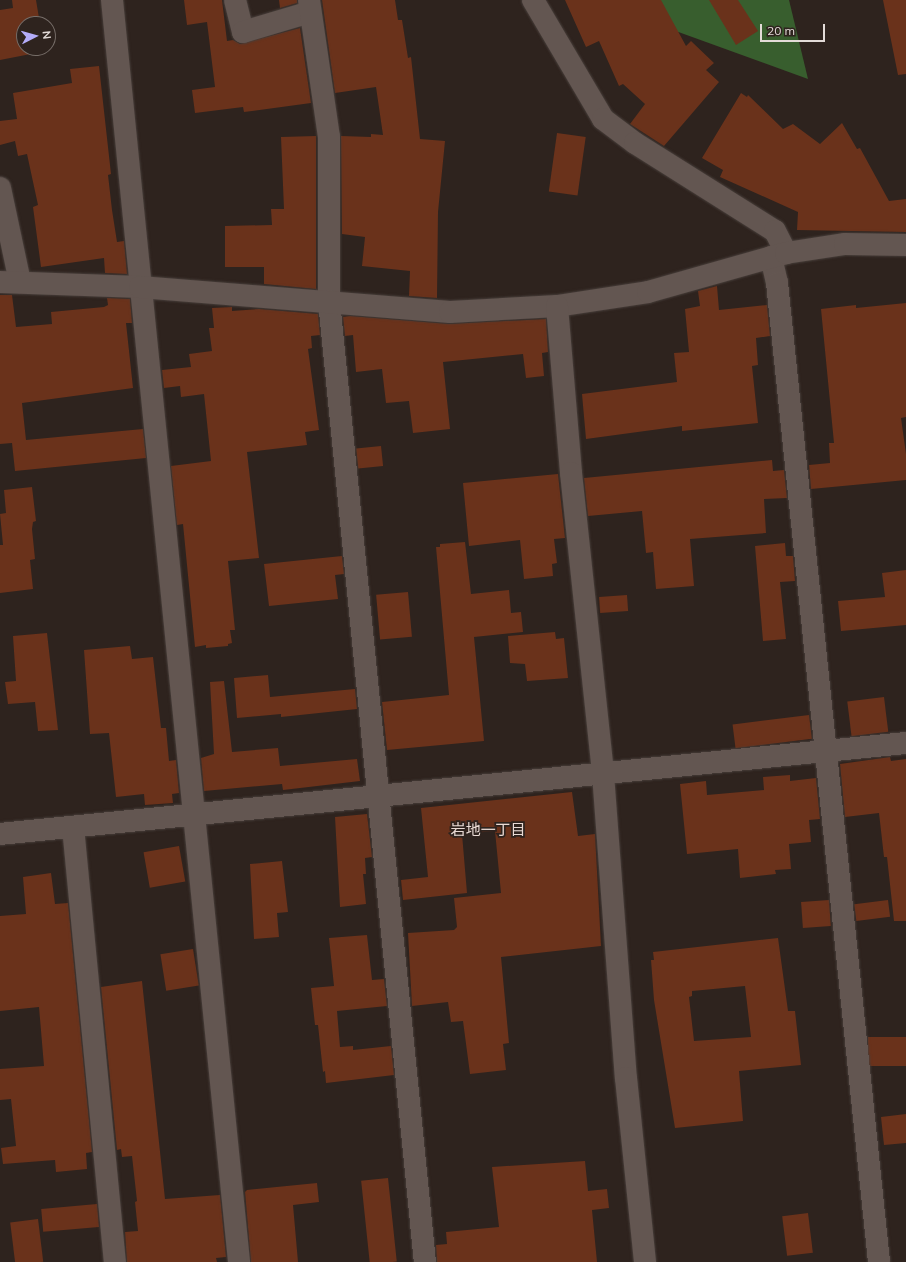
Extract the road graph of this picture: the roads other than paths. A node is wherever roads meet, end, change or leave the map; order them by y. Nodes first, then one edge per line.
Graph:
1 (112, 0) edge
2 (235, 0) edge
3 (534, 0) edge
4 (310, 6) edge
5 (0, 188) edge
6 (906, 245) edge
7 (779, 255) junction
8 (10, 282) edge
9 (140, 287) junction
10 (329, 301) junction
11 (557, 306) junction
12 (906, 744) edge
13 (824, 752) junction
14 (603, 774) junction
15 (379, 798) junction
16 (194, 816) junction
17 (73, 827) junction
18 (0, 834) edge
19 (115, 1262) edge
20 (239, 1262) edge
21 (425, 1262) edge
22 (645, 1262) edge
23 (879, 1262) edge

1 - 9 street
2 - 4 street
3 - 7 street
4 - 10 street
5 - 8 street
6 - 7 street
7 - 11 street
7 - 13 street
8 - 9 street
9 - 10 street
9 - 16 street
10 - 11 street
10 - 15 street
11 - 14 street
12 - 13 street
13 - 14 street
13 - 23 street
14 - 15 street
14 - 22 street
15 - 16 street
15 - 21 street
16 - 17 street
16 - 20 street
17 - 18 street
17 - 19 street

